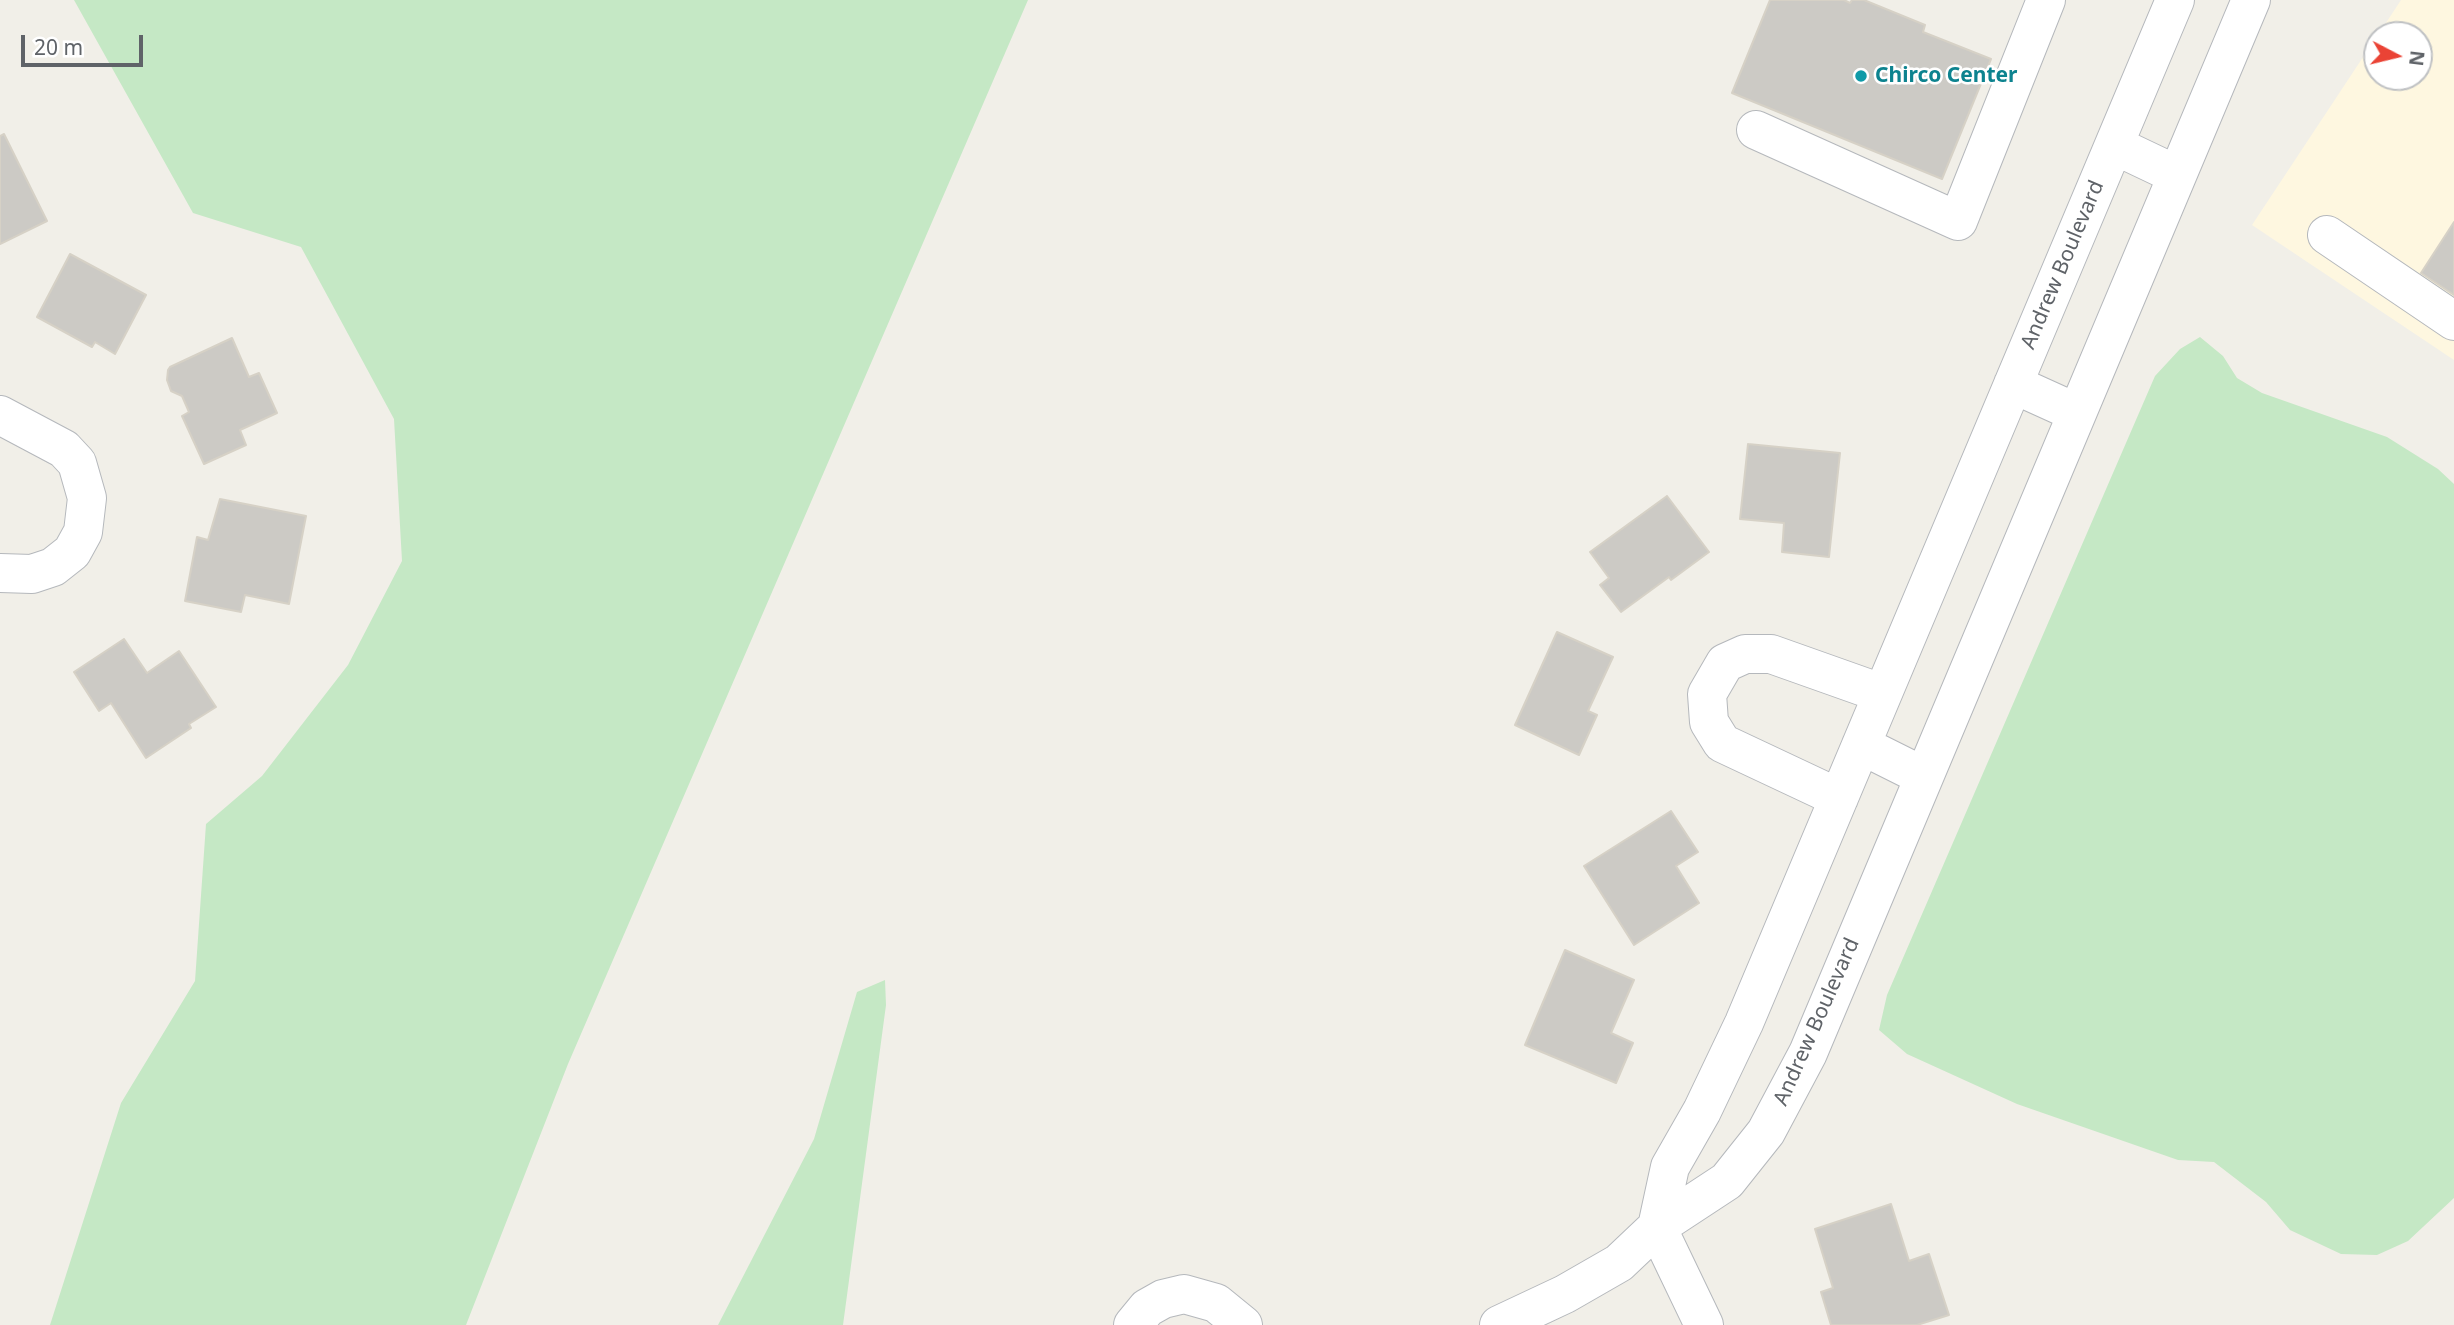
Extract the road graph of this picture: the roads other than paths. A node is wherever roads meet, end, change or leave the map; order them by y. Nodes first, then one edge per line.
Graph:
1 (2175, 0) edge
2 (2251, 0) edge
3 (2042, 1) edge
4 (1756, 130) dead end
5 (2114, 145) junction
6 (2178, 175) junction
7 (2327, 234) dead end
8 (2454, 321) edge
9 (2013, 384) junction
10 (2077, 413) junction
11 (0, 415) edge
12 (0, 573) edge
13 (1881, 694) junction
14 (1861, 745) junction
15 (1923, 776) junction
16 (1839, 798) junction
17 (1657, 1227) junction
18 (1133, 1325) edge
19 (1242, 1325) edge
20 (1499, 1325) edge
21 (1704, 1325) edge

1 - 5 street, Andrew Boulevard
2 - 6 street, Andrew Boulevard
3 - 4 street
5 - 6 street
5 - 9 street, Andrew Boulevard
6 - 10 street, Andrew Boulevard
7 - 8 street
9 - 10 street
9 - 13 street, Andrew Boulevard
10 - 15 street, Andrew Boulevard
11 - 12 street
13 - 14 street, Andrew Boulevard
13 - 16 street
14 - 15 street
14 - 16 street, Andrew Boulevard
15 - 17 street, Andrew Boulevard
16 - 17 street, Andrew Boulevard
17 - 20 street, Andrew Boulevard
17 - 21 street
18 - 19 street

